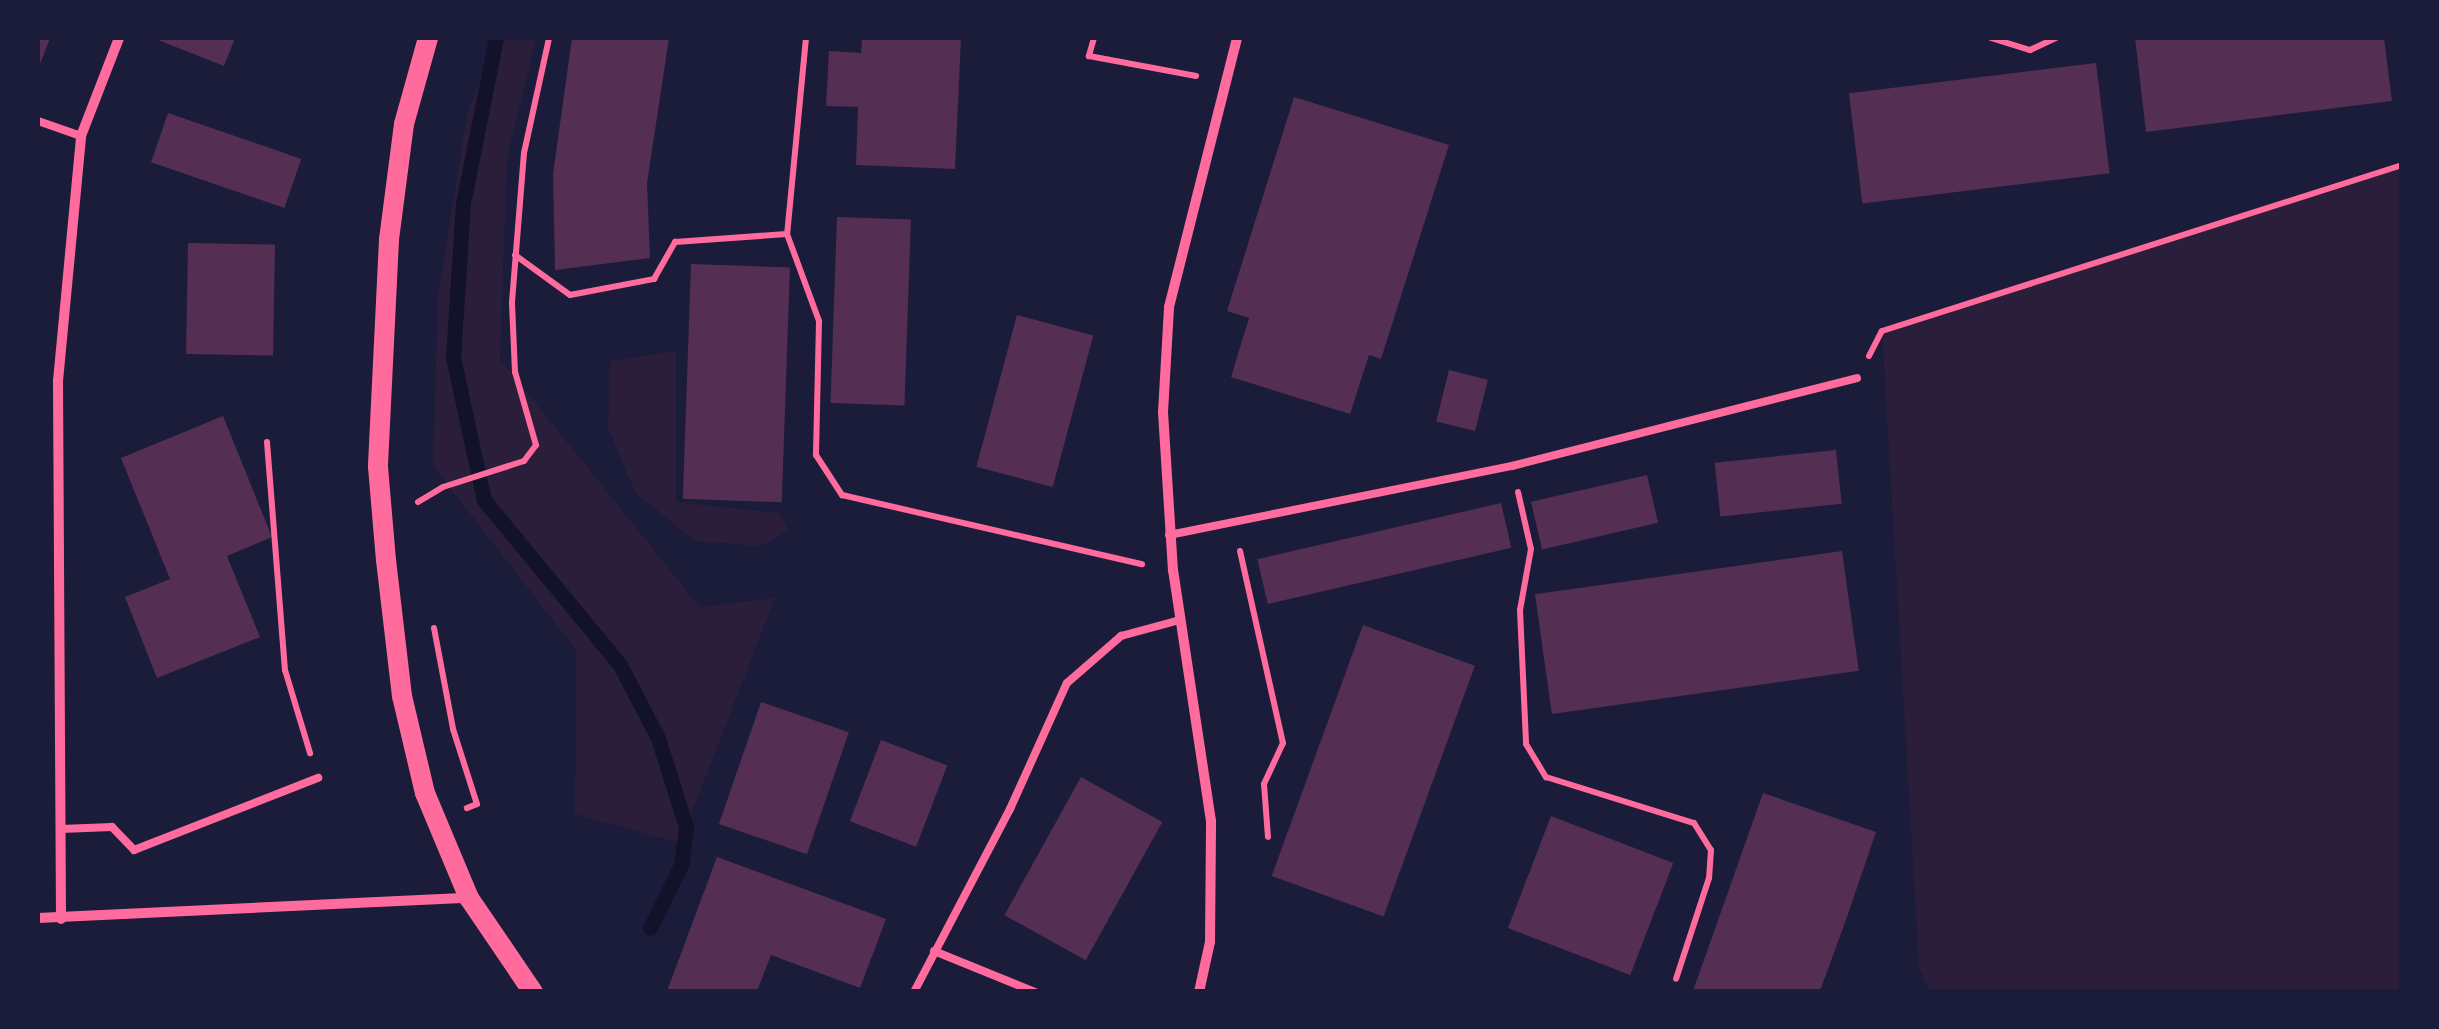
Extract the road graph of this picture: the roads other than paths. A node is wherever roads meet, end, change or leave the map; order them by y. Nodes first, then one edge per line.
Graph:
1 (119, 38) edge
2 (428, 38) edge
3 (1237, 38) edge
4 (38, 121) edge
5 (81, 136) junction
6 (1857, 378) road end
7 (1169, 535) junction
8 (1180, 620) junction
9 (318, 778) road end
10 (60, 829) junction
11 (469, 898) junction
12 (38, 918) edge
13 (61, 919) junction
14 (934, 951) junction
15 (533, 992) edge
16 (914, 992) edge
17 (1035, 992) edge
18 (1199, 992) edge

1 - 5 street
2 - 11 main road
3 - 7 street
4 - 5 lane
5 - 10 street
6 - 7 lane
7 - 8 street
8 - 14 lane
8 - 18 street
9 - 10 lane
10 - 13 street
11 - 13 street
11 - 15 main road
12 - 13 street
14 - 16 lane
14 - 17 lane

